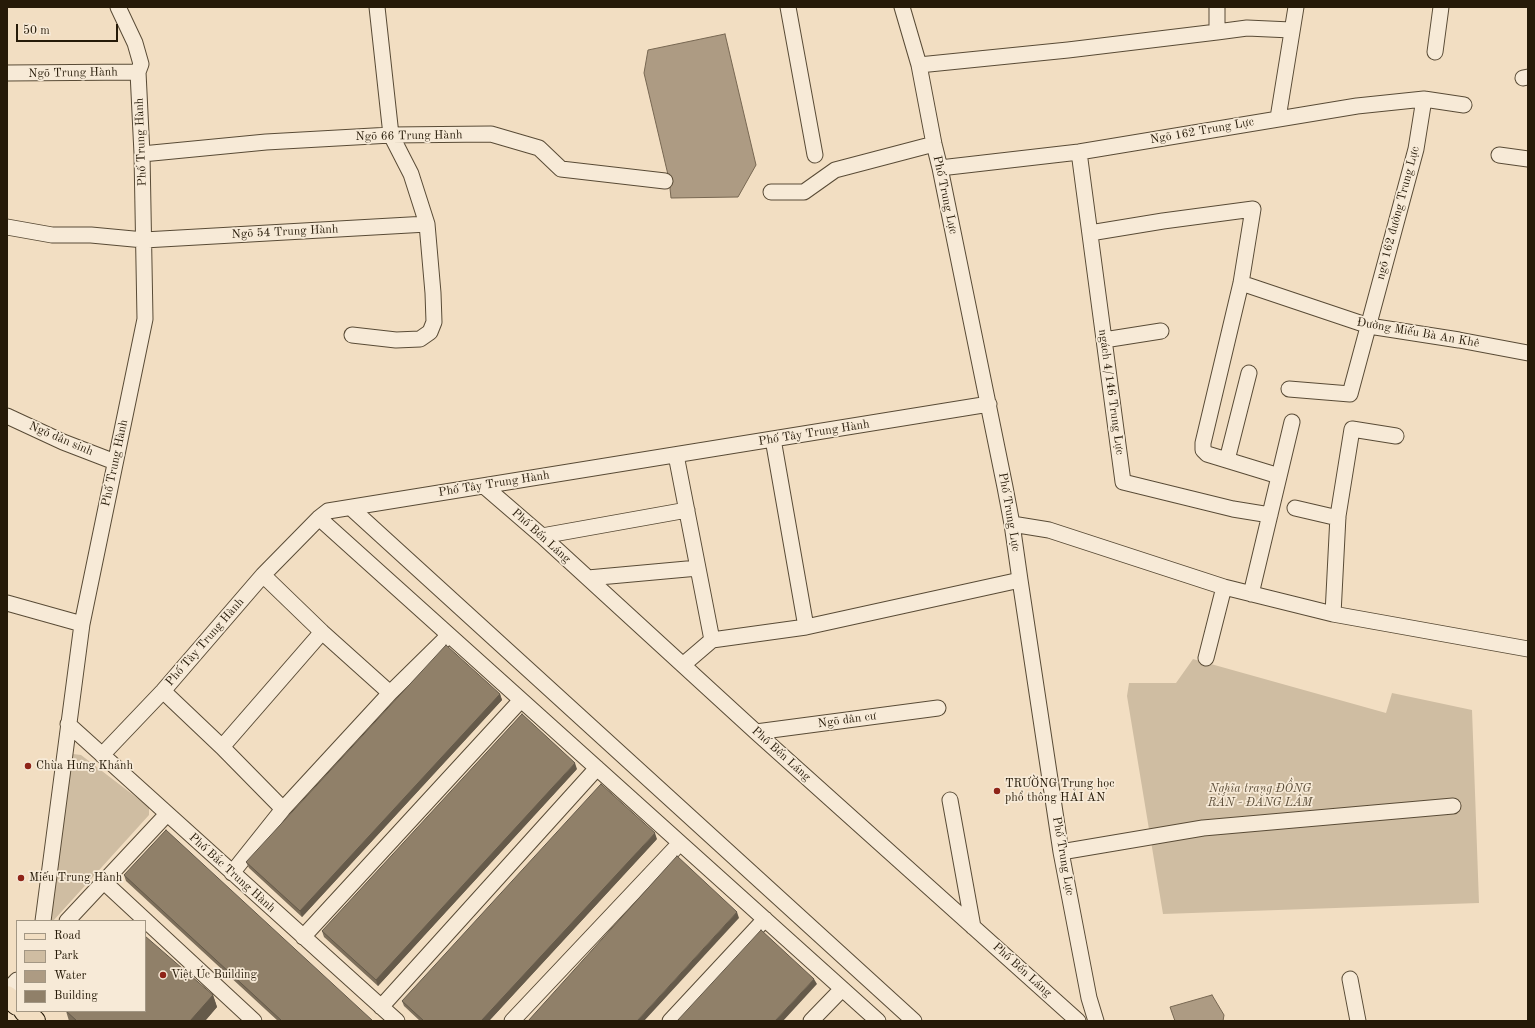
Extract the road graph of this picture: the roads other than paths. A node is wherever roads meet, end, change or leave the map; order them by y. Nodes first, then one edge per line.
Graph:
1 (118, 7) edge
2 (377, 7) edge
3 (788, 7) edge
4 (902, 7) edge
5 (1217, 7) edge
6 (1296, 7) edge
7 (1442, 7) edge
8 (1291, 30) junction
9 (1217, 32) junction
10 (1435, 52) dead end
11 (919, 65) junction
12 (138, 72) junction
13 (7, 73) edge
14 (1424, 99) junction
15 (1464, 105) dead end
16 (1278, 118) junction
17 (390, 135) junction
18 (934, 144) junction
19 (1079, 152) junction
20 (142, 154) junction
21 (815, 155) dead end
22 (1499, 155) dead end
23 (1528, 159) edge
24 (940, 168) junction
25 (665, 182) dead end
26 (771, 192) dead end
27 (427, 224) junction
28 (7, 227) edge
29 (1090, 233) junction
30 (144, 240) junction
31 (1241, 283) junction
32 (1369, 326) junction
33 (1161, 331) dead end
34 (352, 335) dead end
35 (1104, 340) junction
36 (1528, 353) edge
37 (1249, 373) dead end
38 (1289, 389) dead end
39 (989, 404) junction
40 (7, 416) edge
41 (1292, 422) dead end
42 (1396, 436) dead end
43 (773, 439) junction
44 (676, 455) junction
45 (1227, 460) junction
46 (115, 462) junction
47 (1279, 476) junction
48 (484, 486) junction
49 (351, 508) junction
50 (1295, 508) dead end
51 (687, 510) junction
52 (1270, 516) junction
53 (319, 518) junction
54 (1338, 518) junction
55 (1012, 524) junction
56 (542, 536) junction
57 (698, 568) junction
58 (263, 575) junction
59 (588, 578) junction
60 (1020, 580) junction
61 (1224, 587) junction
62 (1251, 594) junction
63 (7, 603) edge
64 (1333, 614) junction
65 (82, 624) junction
66 (806, 627) junction
67 (322, 632) junction
68 (449, 635) junction
69 (712, 640) junction
70 (1528, 649) edge
71 (1206, 658) dead end
72 (684, 664) junction
73 (163, 691) junction
74 (390, 693) junction
75 (521, 700) junction
76 (938, 708) dead end
77 (68, 724) junction
78 (756, 732) junction
79 (222, 748) junction
80 (102, 755) junction
81 (597, 768) junction
82 (950, 800) dead end
83 (1453, 806) dead end
84 (284, 809) junction
85 (167, 814) junction
86 (680, 843) junction
87 (1061, 852) junction
88 (232, 873) junction
89 (103, 882) junction
90 (765, 919) junction
91 (42, 920) edge
92 (68, 920) edge
93 (144, 920) edge
94 (146, 922) edge
95 (974, 927) junction
96 (303, 937) junction
97 (1350, 979) dead end
98 (16, 981) edge
99 (842, 988) junction
100 (7, 991) edge
101 (7, 996) edge
102 (16, 1004) edge
103 (381, 1007) junction
104 (25, 1012) edge
105 (35, 1021) edge
106 (254, 1021) edge
107 (397, 1021) edge
108 (512, 1021) edge
109 (670, 1021) edge
110 (811, 1021) edge
111 (878, 1021) edge
112 (914, 1021) edge
113 (1078, 1021) edge
114 (1096, 1021) edge
115 (1358, 1021) edge

1 - 12 street, Phố Trung Hành
2 - 17 street
3 - 21 street
4 - 11 street, Phố Trung Lực
5 - 9 street
6 - 8 street
7 - 10 street
8 - 9 street
8 - 16 street
9 - 11 street
11 - 18 street, Phố Trung Lực
12 - 13 street, Ngõ Trung Hành
12 - 20 street, Phố Trung Hành
14 - 15 street, Ngõ 162 Trung Lực
14 - 16 street, Ngõ 162 Trung Lực
14 - 32 street, ngõ 162 đường Trung Lực
16 - 19 street, Ngõ 162 Trung Lực
17 - 20 street, Ngõ 66 Trung Hành
17 - 25 street, Ngõ 66 Trung Hành
17 - 27 street
18 - 24 street, Phố Trung Lực
18 - 26 street
19 - 24 street, Ngõ 162 Trung Lực
19 - 29 street, ngách 4/146 Trung Lực
20 - 30 street, Phố Trung Hành
22 - 23 street
24 - 39 street, Phố Trung Lực
27 - 30 street, Ngõ 54 Trung Hành
27 - 34 street
28 - 30 street, Ngõ 54 Trung Hành
29 - 31 street
29 - 35 street, ngách 4/146 Trung Lực
30 - 46 street, Phố Trung Hành
31 - 32 street, Đường Miếu Bà An Khê
31 - 45 street
32 - 36 street, Đường Miếu Bà An Khê
32 - 38 street, ngõ 162 đường Trung Lực
33 - 35 street
35 - 52 street, ngách 4/146 Trung Lực
37 - 45 street
39 - 43 street, Phố Tây Trung Hành
39 - 55 street, Phố Trung Lực
40 - 46 street, Ngõ dân sinh
41 - 47 street
42 - 54 street
43 - 44 street, Phố Tây Trung Hành
43 - 66 street
44 - 48 street, Phố Tây Trung Hành
44 - 51 street
45 - 47 street
46 - 65 street, Phố Trung Hành
47 - 52 street
48 - 49 street, Phố Tây Trung Hành
48 - 56 street, Phố Bến Láng
49 - 53 street, Phố Tây Trung Hành
49 - 112 street
50 - 54 street
51 - 56 street
51 - 57 street
52 - 62 street
53 - 58 street, Phố Tây Trung Hành
53 - 68 street
54 - 64 street
55 - 60 street, Phố Trung Lực
55 - 61 street
56 - 59 street, Phố Bến Láng
57 - 59 street
57 - 69 street
58 - 67 street
58 - 73 street, Phố Tây Trung Hành
59 - 72 street, Phố Bến Láng
60 - 66 street
60 - 87 street, Phố Trung Lực
61 - 62 street
61 - 71 street
62 - 64 street
63 - 65 street
64 - 70 street
65 - 77 street, Phố Trung Hành
66 - 69 street
67 - 74 street
67 - 79 street
68 - 74 street
68 - 75 street
69 - 72 street
72 - 78 street, Phố Bến Láng
73 - 79 street
73 - 80 street, Phố Tây Trung Hành
74 - 84 street
75 - 81 street
75 - 96 street
76 - 78 street, Ngõ dân cư
77 - 80 street, Phố Bắc Trung Hành
77 - 91 street, Phố Trung Hành
78 - 95 street, Phố Bến Láng
79 - 84 street
80 - 85 street, Phố Bắc Trung Hành
81 - 86 street
81 - 103 street
82 - 95 street
83 - 87 street
84 - 88 street
85 - 88 street, Phố Bắc Trung Hành
85 - 89 street
86 - 90 street
86 - 108 street
87 - 114 street, Phố Trung Lực
88 - 96 street, Phố Bắc Trung Hành
89 - 92 street
89 - 93 street
90 - 99 street
90 - 109 street
94 - 106 street
95 - 113 street, Phố Bến Láng
96 - 103 street, Phố Bắc Trung Hành
97 - 115 street
98 - 100 street
99 - 110 street
99 - 111 street
101 - 102 main road
103 - 107 street, Phố Bắc Trung Hành
104 - 105 main road

